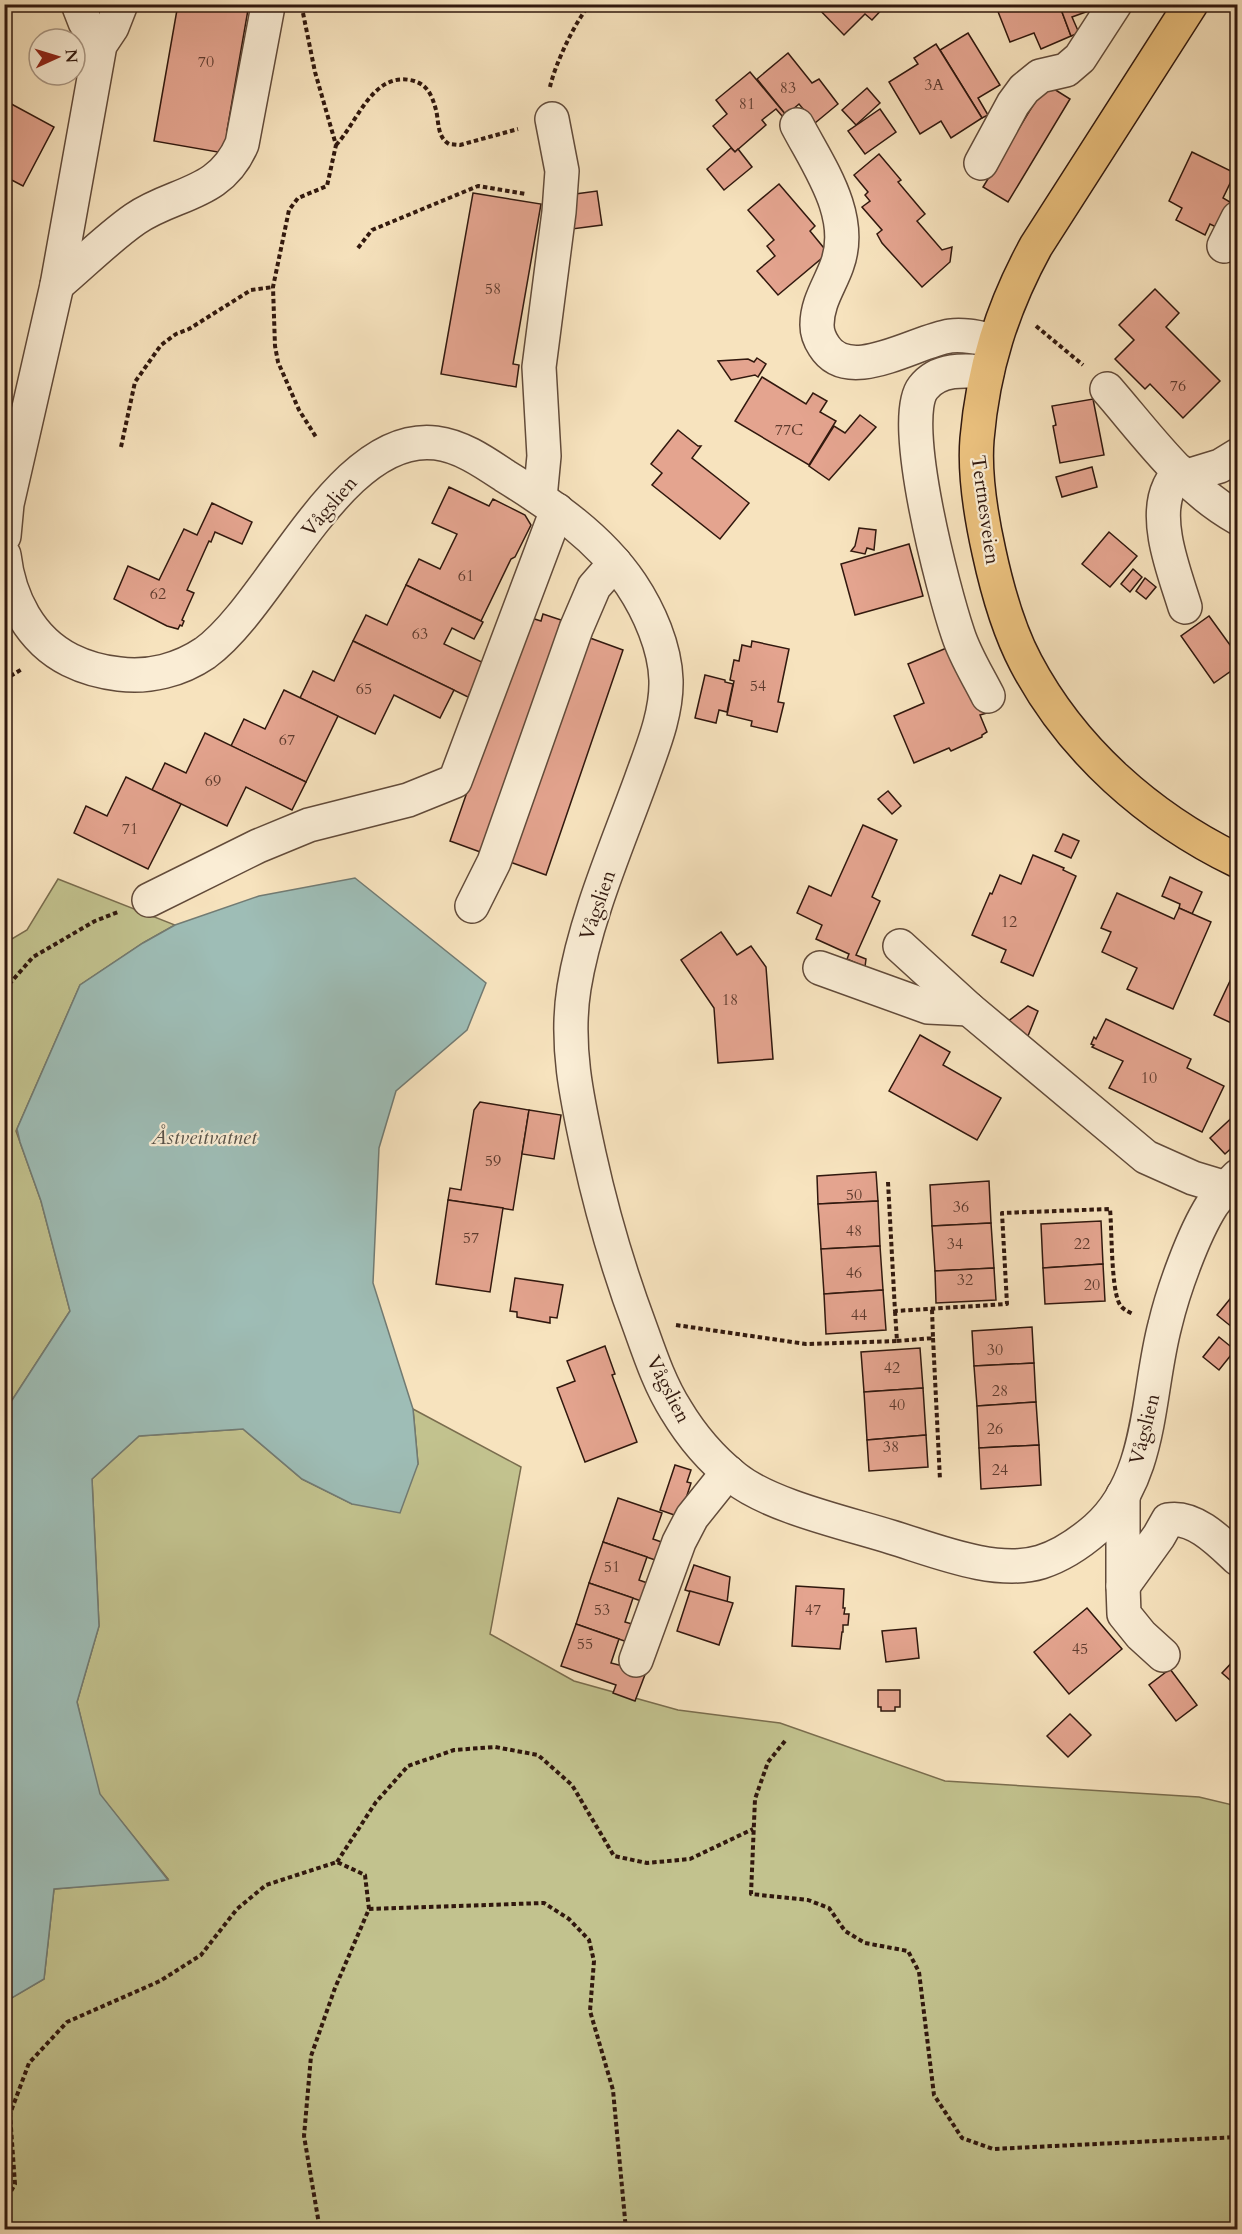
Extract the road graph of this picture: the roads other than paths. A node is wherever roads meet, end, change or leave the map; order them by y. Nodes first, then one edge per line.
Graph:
1 (78, 4) edge
2 (121, 4) edge
3 (1115, 4) edge
4 (1191, 4) edge
5 (268, 6) dead end
6 (100, 45) junction
7 (540, 123) road end
8 (797, 125) dead end
9 (981, 163) dead end
10 (57, 285) junction
11 (995, 341) junction
12 (987, 372) junction
13 (1107, 389) road end
14 (1238, 455) edge
15 (1181, 474) junction
16 (548, 504) junction
17 (1238, 518) edge
18 (4, 536) edge
19 (4, 555) edge
20 (615, 563) junction
21 (1185, 607) dead end
22 (988, 696) dead end
23 (1238, 861) edge
24 (149, 900) road end
25 (471, 906) dead end
26 (900, 946) dead end
27 (820, 968) dead end
28 (969, 1010) junction
29 (1232, 1182) edge
30 (728, 1472) junction
31 (1123, 1495) junction
32 (1238, 1559) edge
33 (1123, 1586) junction
34 (1163, 1655) dead end
35 (636, 1660) dead end

1 - 6 street
2 - 6 street
3 - 9 street
4 - 11 main road, Tertnesveien
5 - 10 street
6 - 10 street
7 - 16 street
8 - 11 street
10 - 18 street
11 - 12 main road, Tertnesveien
12 - 22 street
12 - 23 main road, Tertnesveien
13 - 15 street
14 - 15 street
15 - 17 street
15 - 21 street
16 - 19 street, Vågslien
16 - 20 street, Vågslien
16 - 24 street
20 - 25 street
20 - 30 street, Vågslien
26 - 28 street, Vågslien
27 - 28 street
28 - 29 street, Vågslien
29 - 31 street, Vågslien
30 - 31 street, Vågslien
30 - 35 street
31 - 33 street
32 - 33 street
33 - 34 street

